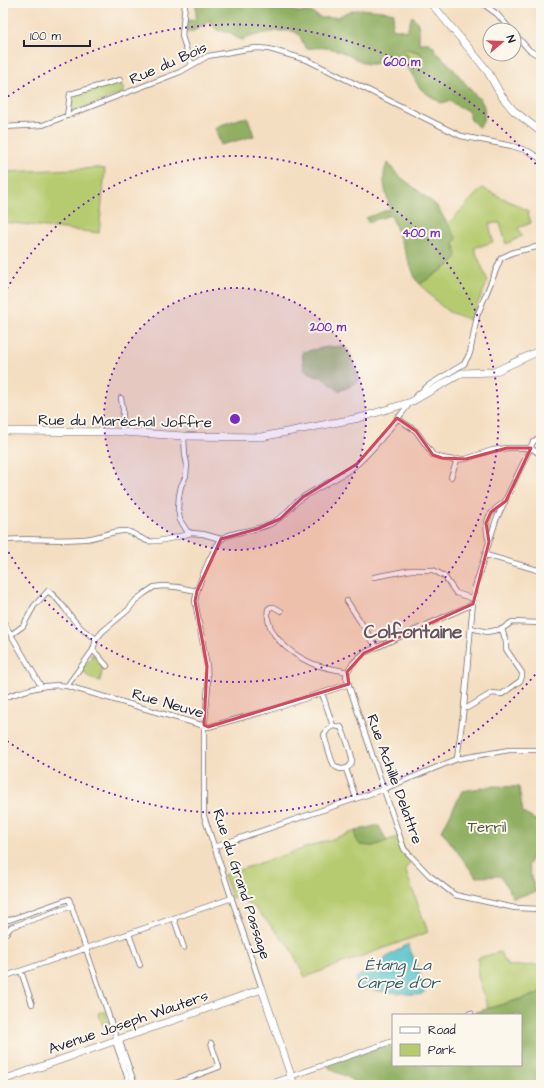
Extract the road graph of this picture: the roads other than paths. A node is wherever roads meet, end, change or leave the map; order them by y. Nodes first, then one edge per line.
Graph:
1 (185, 3) edge
2 (431, 3) edge
3 (453, 3) edge
4 (476, 3) edge
5 (482, 3) edge
6 (504, 22) edge
7 (522, 42) edge
8 (541, 57) edge
9 (193, 64) junction
10 (120, 80) dead end
11 (67, 116) junction
12 (3, 127) edge
13 (541, 132) edge
14 (541, 159) edge
15 (541, 246) edge
16 (541, 350) edge
17 (121, 398) dead end
18 (411, 402) junction
19 (397, 418) junction
20 (3, 431) edge
21 (122, 432) junction
22 (184, 436) junction
23 (541, 436) edge
24 (531, 448) junction
25 (541, 455) edge
26 (457, 460) junction
27 (451, 477) dead end
28 (506, 501) junction
29 (191, 533) junction
30 (221, 539) junction
31 (3, 540) edge
32 (490, 542) junction
33 (486, 555) junction
34 (541, 571) edge
35 (374, 577) dead end
36 (197, 591) junction
37 (347, 601) dead end
38 (473, 601) junction
39 (281, 611) dead end
40 (3, 621) edge
41 (541, 623) edge
42 (471, 628) junction
43 (502, 629) junction
44 (12, 634) junction
45 (96, 639) junction
46 (376, 647) junction
47 (93, 650) junction
48 (107, 666) dead end
49 (347, 672) junction
50 (348, 684) junction
51 (41, 686) junction
52 (67, 686) junction
53 (322, 693) junction
54 (3, 698) edge
55 (464, 706) junction
56 (204, 725) junction
57 (333, 726) junction
58 (541, 750) edge
59 (457, 759) junction
60 (346, 769) junction
61 (384, 789) junction
62 (356, 798) junction
63 (214, 847) junction
64 (232, 898) junction
65 (72, 906) junction
66 (541, 909) edge
67 (3, 919) edge
68 (174, 919) junction
69 (3, 934) edge
70 (129, 934) junction
71 (184, 948) dead end
72 (86, 949) junction
73 (140, 965) dead end
74 (21, 971) junction
75 (3, 977) edge
76 (262, 989) junction
77 (32, 1004) dead end
78 (117, 1040) junction
79 (392, 1041) edge
80 (212, 1044) dead end
81 (292, 1076) junction
82 (3, 1080) edge
83 (130, 1085) edge
84 (135, 1085) edge
85 (171, 1085) edge
86 (266, 1085) edge
87 (294, 1085) edge

1 - 9 street
2 - 13 street
3 - 4 street
5 - 6 street
7 - 8 street
9 - 11 street, Rue du Bois
9 - 14 street, Rue du Bois
10 - 11 street
11 - 12 street, Rue du Bois
15 - 18 street
16 - 18 street, Rue du Maréchal Joffre
17 - 21 street
18 - 19 street
18 - 22 street, Rue du Maréchal Joffre
19 - 26 street
19 - 30 street
20 - 21 street, Rue du Maréchal Joffre
21 - 22 street, Rue du Maréchal Joffre
22 - 29 street
23 - 24 street
24 - 25 street
24 - 26 street
24 - 28 street
26 - 27 street
28 - 32 street
28 - 32 street
29 - 30 street
29 - 31 street
30 - 36 street
32 - 33 street
33 - 34 street
33 - 38 street
35 - 38 street
36 - 45 street
36 - 56 street, Rue du Grand Passage
37 - 46 street
38 - 42 street
38 - 46 street
39 - 49 street
40 - 44 street
41 - 43 street
42 - 43 street
42 - 55 street
43 - 55 street
44 - 45 street
44 - 51 street
45 - 47 street
46 - 49 street
47 - 48 street
47 - 52 street
49 - 50 street, Rue Achille Delattre
50 - 53 street, Rue Neuve
50 - 61 street, Rue Achille Delattre
51 - 52 street, Rue Neuve
51 - 54 street, Rue Neuve
52 - 56 street, Rue Neuve
53 - 56 street, Rue Neuve
53 - 57 street
55 - 59 street
56 - 63 street, Rue du Grand Passage
57 - 60 street
57 - 60 street
58 - 59 street
59 - 61 street
60 - 62 street
61 - 62 street
61 - 66 street, Rue Achille Delattre
62 - 63 street
63 - 64 street, Rue du Grand Passage
64 - 68 street
64 - 76 street, Rue du Grand Passage
65 - 67 street
65 - 69 street
65 - 72 street
68 - 70 street
68 - 71 street
70 - 72 street
70 - 73 street
72 - 74 street
72 - 78 street
74 - 75 street
74 - 77 street
76 - 78 street, Avenue Joseph Wauters
76 - 81 street, Rue du Grand Passage
78 - 82 street, Avenue Joseph Wauters
78 - 83 street
78 - 84 street
79 - 81 street
80 - 85 street
81 - 86 street
81 - 87 street, Rue du Grand Passage

